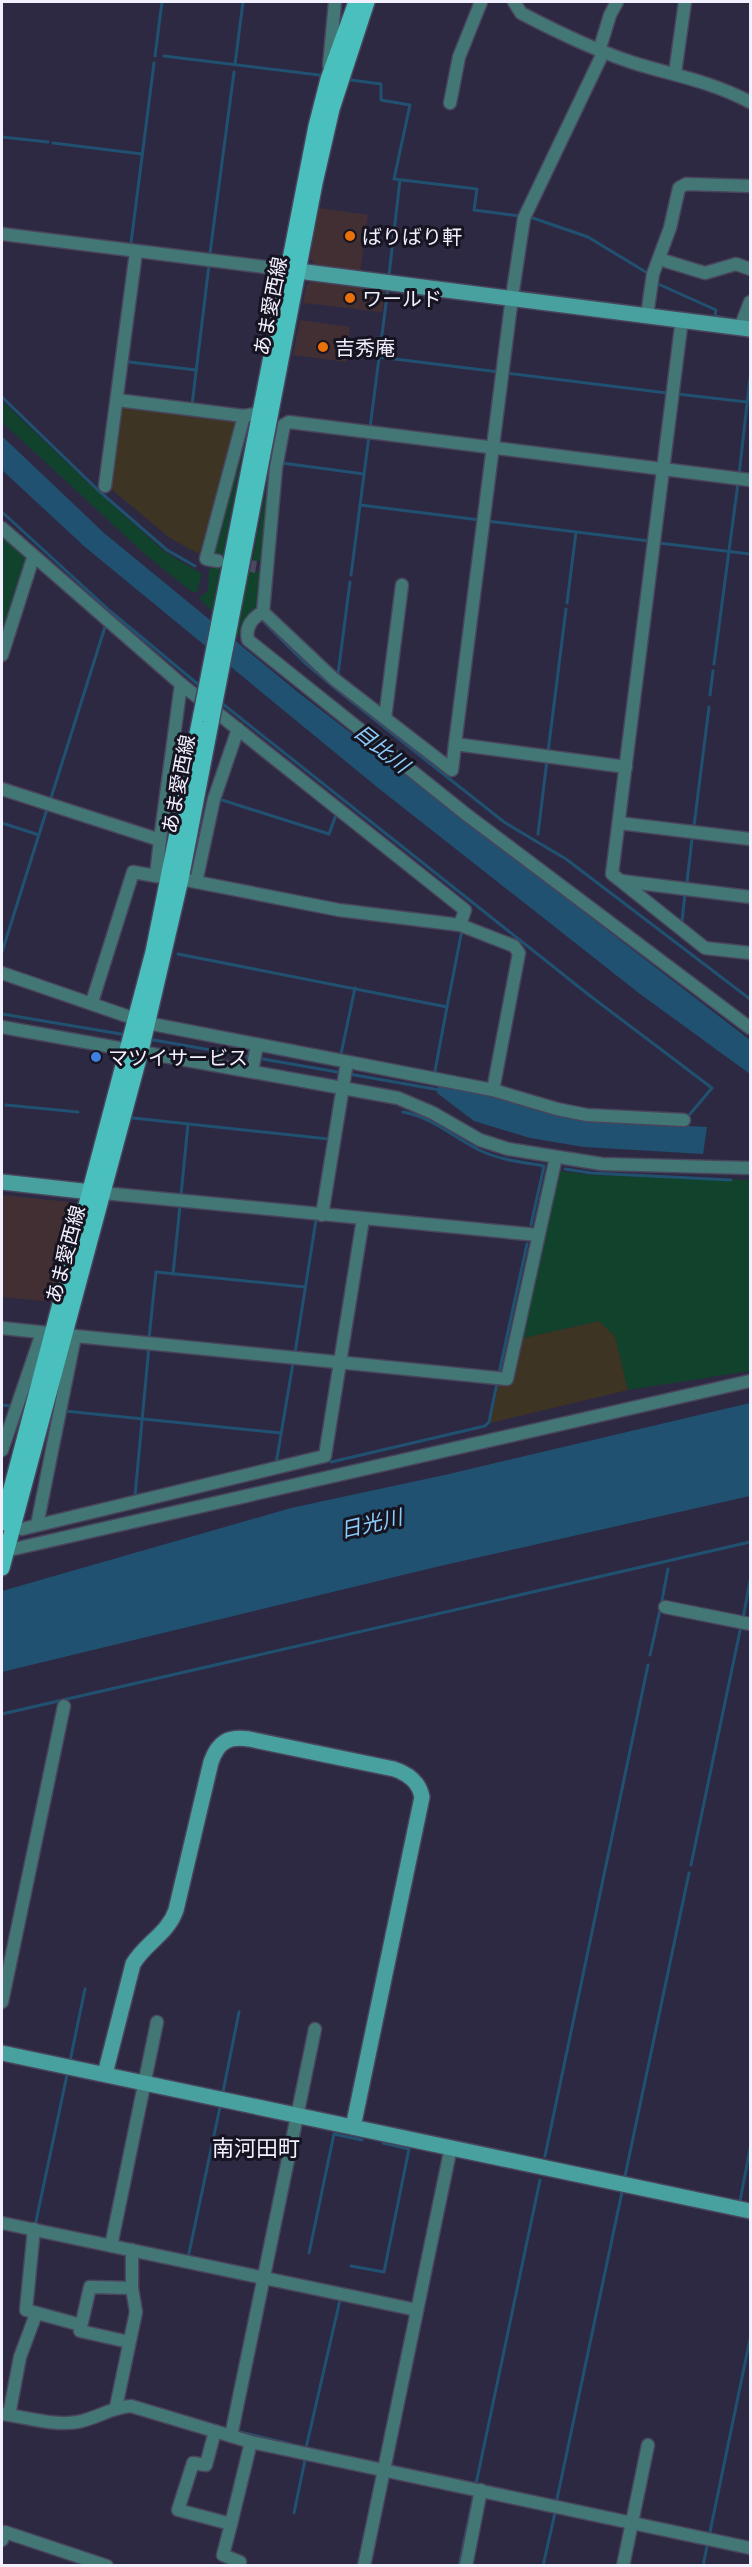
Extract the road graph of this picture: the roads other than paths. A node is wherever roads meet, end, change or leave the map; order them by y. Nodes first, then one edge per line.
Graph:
1 (335, 2) edge
2 (356, 2) edge
3 (368, 2) edge
4 (482, 2) edge
5 (514, 2) edge
6 (617, 2) edge
7 (685, 2) edge
8 (601, 52) junction
9 (675, 73) junction
10 (328, 79) junction
11 (750, 102) edge
12 (450, 103) dead end
13 (750, 186) edge
14 (2, 234) edge
15 (136, 252) junction
16 (659, 259) junction
17 (750, 268) edge
18 (293, 270) junction
19 (512, 297) junction
20 (750, 302) edge
21 (647, 315) junction
22 (682, 319) junction
23 (745, 329) edge
24 (117, 400) junction
25 (258, 414) junction
26 (284, 425) junction
27 (493, 447) junction
28 (663, 468) junction
29 (750, 480) edge
30 (105, 486) dead end
31 (2, 528) edge
32 (33, 558) junction
33 (218, 561) dead end
34 (402, 585) dead end
35 (263, 612) junction
36 (4, 638) edge
37 (2, 655) edge
38 (181, 684) junction
39 (385, 718) junction
40 (238, 729) junction
41 (455, 744) junction
42 (626, 767) junction
43 (2, 789) edge
44 (619, 823) junction
45 (750, 839) edge
46 (160, 840) junction
47 (175, 879) junction
48 (620, 881) junction
49 (750, 897) edge
50 (460, 925) junction
51 (750, 954) edge
52 (2, 973) edge
53 (92, 1002) junction
54 (2, 1027) edge
55 (750, 1028) edge
56 (138, 1036) junction
57 (257, 1046) junction
58 (346, 1064) junction
59 (252, 1071) junction
60 (343, 1085) junction
61 (494, 1090) junction
62 (684, 1120) dead end
63 (556, 1157) junction
64 (750, 1168) edge
65 (2, 1182) edge
66 (97, 1192) junction
67 (322, 1215) junction
68 (363, 1219) junction
69 (538, 1235) junction
70 (2, 1328) edge
71 (59, 1334) junction
72 (340, 1363) junction
73 (750, 1381) edge
74 (2, 1450) edge
75 (2, 1523) edge
76 (37, 1525) junction
77 (22, 1529) dead end
78 (3, 1562) edge
79 (665, 1606) dead end
80 (750, 1624) edge
81 (64, 1706) dead end
82 (2, 2002) edge
83 (157, 2022) dead end
84 (315, 2029) dead end
85 (2, 2053) edge
86 (105, 2074) junction
87 (144, 2083) junction
88 (298, 2115) junction
89 (353, 2127) junction
90 (451, 2148) junction
91 (750, 2211) edge
92 (2, 2223) edge
93 (34, 2229) junction
94 (111, 2246) junction
95 (132, 2250) junction
96 (264, 2278) junction
97 (132, 2288) junction
98 (417, 2310) junction
99 (36, 2314) junction
100 (81, 2325) junction
101 (129, 2342) junction
102 (116, 2407) junction
103 (5, 2414) edge
104 (215, 2431) junction
105 (231, 2436) junction
106 (251, 2442) junction
107 (648, 2445) dead end
108 (385, 2469) junction
109 (481, 2490) junction
110 (632, 2522) junction
111 (231, 2524) junction
112 (2, 2540) edge
113 (750, 2548) edge
114 (242, 2564) edge
115 (107, 2565) edge
116 (364, 2565) edge
117 (466, 2565) edge
118 (623, 2565) edge

1 - 10 street
2 - 10 main road, あま愛西線
3 - 18 main road, あま愛西線
4 - 12 street
5 - 8 street
6 - 8 street
7 - 9 street
8 - 9 street
8 - 19 street
9 - 11 street
10 - 18 main road, あま愛西線
13 - 16 street
14 - 15 street
15 - 18 street
15 - 24 street
16 - 17 street
16 - 21 street
18 - 19 street
18 - 25 main road, あま愛西線
19 - 21 street
19 - 27 street
20 - 23 street
21 - 22 street
22 - 23 street
22 - 28 street
24 - 25 street
24 - 30 street
25 - 26 street
25 - 33 street
25 - 47 main road, あま愛西線, bridge
26 - 27 street
26 - 35 street
27 - 28 street
27 - 41 street
28 - 29 street
28 - 42 street
31 - 32 street
32 - 36 street
32 - 38 street
34 - 39 street
35 - 39 street
35 - 55 street
36 - 37 street
38 - 40 street
38 - 46 street
39 - 41 street
40 - 47 street
40 - 50 street
41 - 42 street
42 - 44 street
43 - 46 street
44 - 45 street
44 - 48 street
46 - 47 street
47 - 50 street
47 - 53 street
47 - 56 main road, あま愛西線
48 - 49 street
48 - 51 street
50 - 61 street
52 - 53 street
53 - 56 street
54 - 56 street
56 - 57 street
56 - 59 street
56 - 66 main road, あま愛西線
57 - 58 street
57 - 59 street
58 - 60 street
58 - 61 street
59 - 60 street
60 - 63 street
60 - 67 street
61 - 62 street
63 - 64 street
63 - 69 street
65 - 66 street
66 - 67 street
66 - 71 main road, あま愛西線
67 - 68 street
68 - 69 street
68 - 72 street
69 - 72 street
70 - 71 street
71 - 72 street
71 - 74 street
71 - 75 main road, あま愛西線
71 - 76 street
71 - 78 main road, あま愛西線
72 - 76 street
73 - 78 street
76 - 77 street
79 - 80 street
81 - 82 street
83 - 87 street
84 - 88 street
85 - 86 street
86 - 87 street
86 - 89 street
87 - 88 street
87 - 94 street
88 - 89 street
88 - 96 street
89 - 90 street
90 - 91 street
90 - 98 street
92 - 93 street
93 - 94 street
93 - 99 street
94 - 95 street
95 - 96 street
95 - 97 street
96 - 98 street
96 - 105 street
97 - 100 street
97 - 101 street
98 - 108 street
99 - 100 street
99 - 103 street
100 - 101 street
101 - 102 street
102 - 103 street
102 - 104 street
104 - 105 street
104 - 111 street
105 - 106 street
106 - 108 street
106 - 111 street
107 - 110 street
108 - 109 street
108 - 116 street
109 - 110 street
109 - 117 street
110 - 113 street
110 - 118 street
111 - 114 street
112 - 115 street

